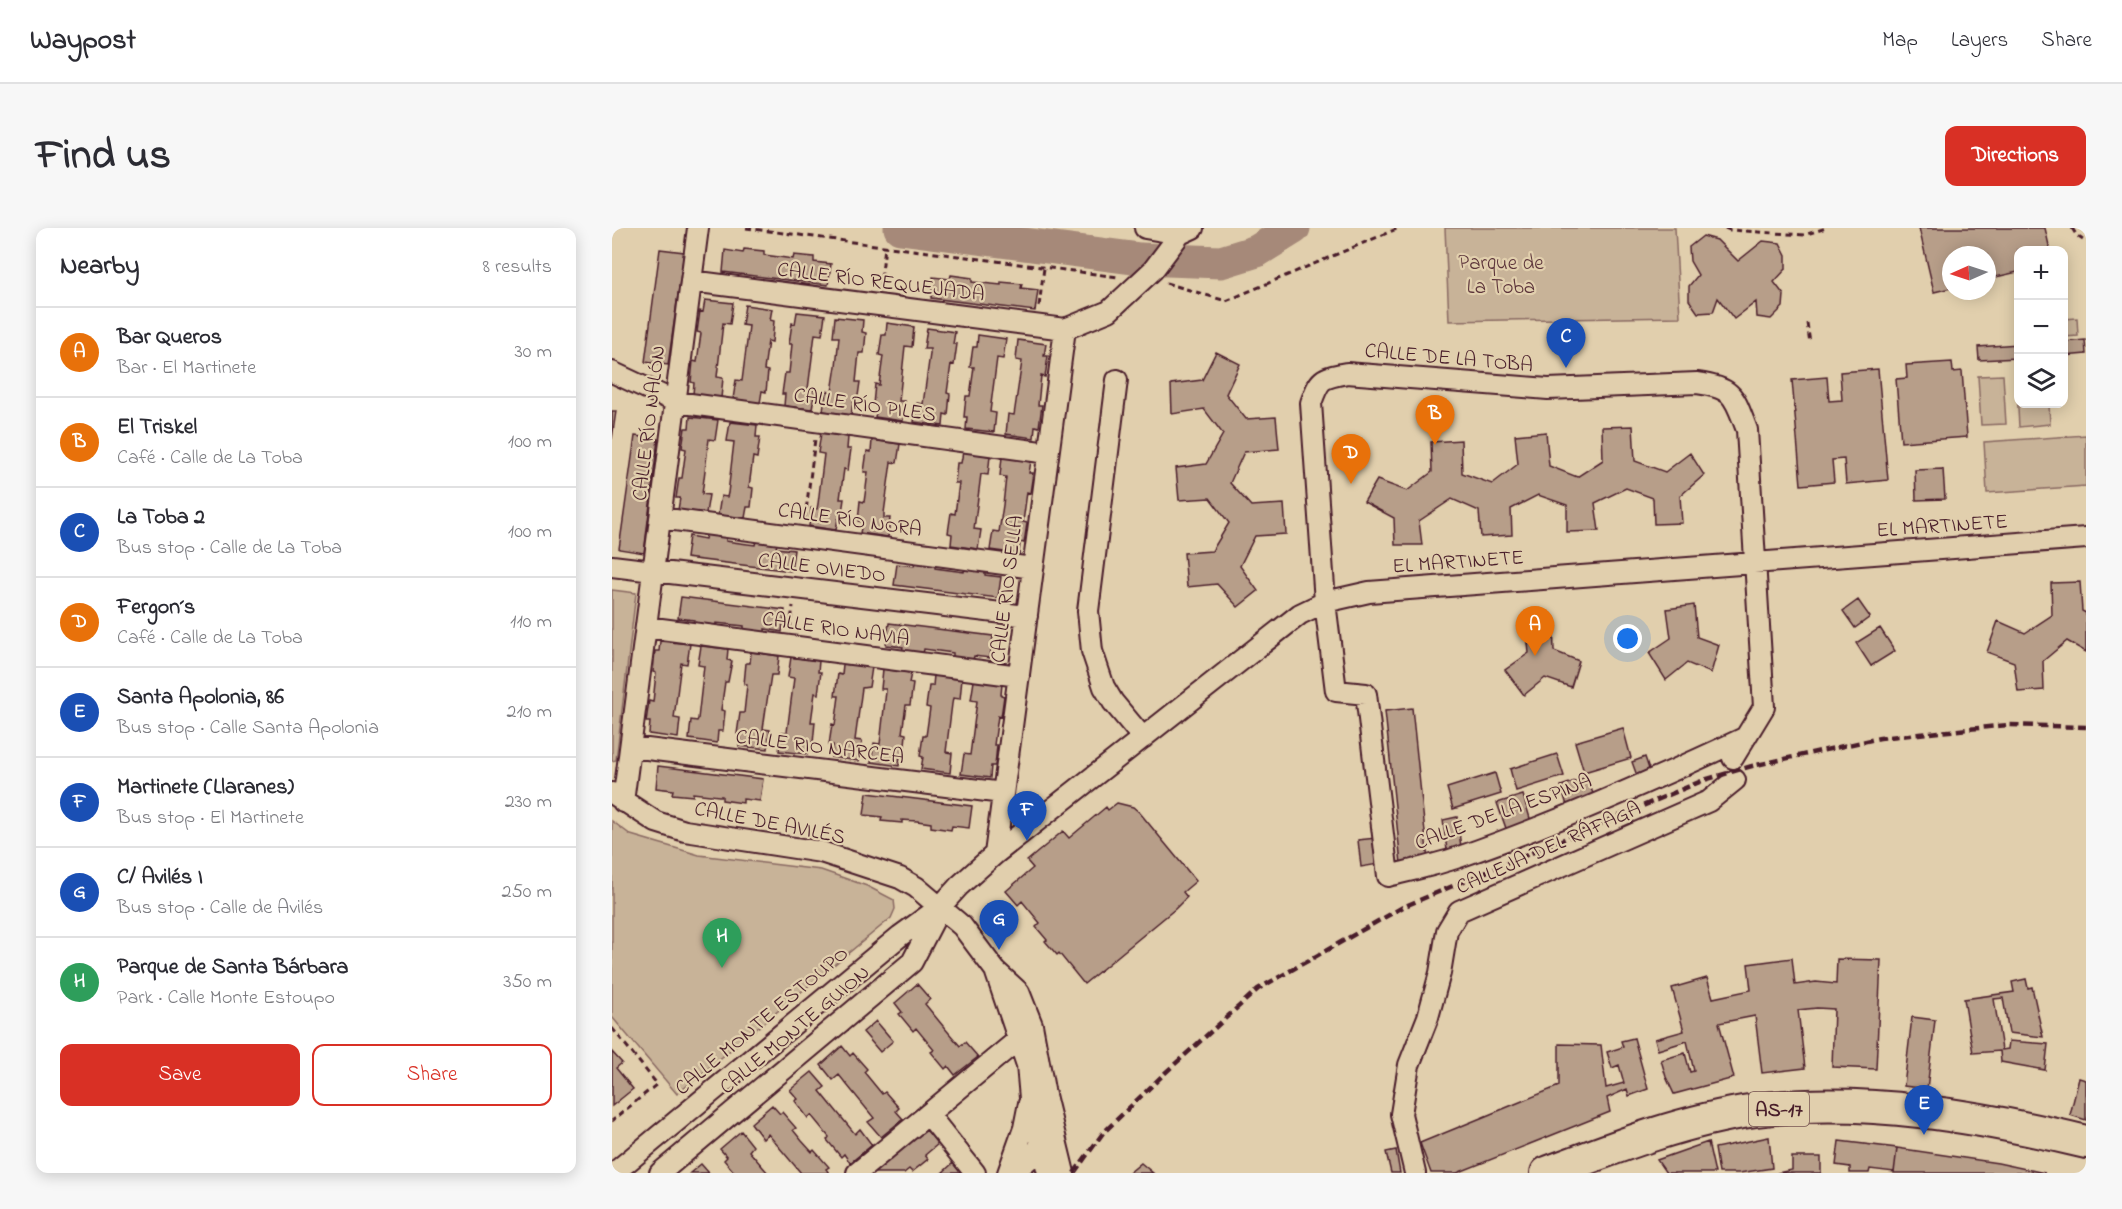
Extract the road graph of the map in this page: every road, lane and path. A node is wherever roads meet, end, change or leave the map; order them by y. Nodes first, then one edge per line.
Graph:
1 (698, 228) edge
2 (746, 228) edge
3 (1145, 228) edge
4 (1399, 228) edge
5 (1725, 228) edge
6 (1826, 228) edge
7 (2072, 228) edge
8 (1182, 236) edge
9 (2086, 242) edge
10 (885, 247) junction
11 (1044, 268) junction
12 (1148, 275) junction
13 (691, 280) junction
14 (878, 305) junction
15 (1807, 323) dead end
16 (1037, 326) junction
17 (1065, 329) junction
18 (1810, 343) dead end
19 (612, 372) edge
20 (1117, 380) dead end
21 (676, 402) junction
22 (1048, 453) junction
23 (660, 518) junction
24 (2086, 538) edge
25 (1754, 562) junction
26 (612, 566) edge
27 (1033, 568) junction
28 (654, 570) junction
29 (1325, 602) junction
30 (1027, 616) junction
31 (646, 627) junction
32 (1019, 676) junction
33 (1746, 737) junction
34 (1143, 738) junction
35 (631, 747) junction
36 (1733, 758) dead end
37 (1735, 780) dead end
38 (1003, 793) junction
39 (618, 797) edge
40 (995, 854) junction
41 (940, 907) junction
42 (995, 970) junction
43 (612, 1029) edge
44 (1019, 1039) junction
45 (1038, 1096) junction
46 (928, 1114) junction
47 (612, 1121) edge
48 (2086, 1142) edge
49 (1041, 1146) junction
50 (1013, 1167) edge
51 (614, 1173) edge
52 (660, 1173) edge
53 (857, 1173) edge
54 (975, 1173) edge
55 (1039, 1173) edge
56 (1048, 1173) edge
57 (1063, 1173) edge
58 (1415, 1173) edge
59 (1547, 1173) edge

1 - 13 street, CALLE RÍO NALÓN
2 - 10 path
3 - 8 street
4 - 12 path
5 - 6 path
7 - 9 path
8 - 12 street
10 - 11 path
10 - 14 path
11 - 12 path
11 - 16 path
12 - 17 street
13 - 14 street, CALLE RÍO REQUEJADA
13 - 21 street, CALLE RÍO NALÓN
14 - 16 street, CALLE RÍO REQUEJADA
15 - 18 path
16 - 17 street, CALLE RÍO REQUEJADA
17 - 22 street, CALLE RIO SELLA
19 - 21 street, CALLE RÍO PILES
20 - 34 street
21 - 22 street, CALLE RÍO PILES
21 - 23 street, CALLE RÍO NALÓN
22 - 27 street, CALLE RIO SELLA
23 - 27 street, CALLE RÍO NORA
23 - 28 street, CALLE RÍO NALÓN
24 - 25 street, EL MARTINETE
25 - 29 street, EL MARTINETE
25 - 29 street, CALLE DE LA TOBA
25 - 33 street
26 - 28 street, CALLE OVIEDO
27 - 30 street, CALLE RIO SELLA
28 - 30 street, CALLE OVIEDO
28 - 31 street, CALLE RÍO NALÓN
29 - 33 street, CALLE DE LA ESPINA
29 - 34 street, EL MARTINETE
30 - 32 street, CALLE RIO SELLA
31 - 32 street, CALLE RIO NAVIA
31 - 35 street, CALLE RÍO NALÓN
32 - 38 street, CALLE RIO SELLA
33 - 36 street
34 - 40 street, EL MARTINETE
35 - 38 street, CALLE RIO NARCEA
35 - 39 street, CALLE RÍO NALÓN
37 - 58 street, CALLEJA DEL RÁFAGA
38 - 40 street, CALLE RIO SELLA
39 - 41 street, CALLE DE AVILÉS
40 - 41 street, EL MARTINETE
41 - 42 street, CALLE DE AVILÉS
41 - 51 street, CALLE MONTE ESTOUPO
41 - 52 street, CALLE MONTE GUION
42 - 44 street, CALLE DE AVILÉS
42 - 45 street, CALLE DE AVILÉS
43 - 47 path
44 - 45 street, CALLE DE AVILÉS
44 - 46 street
45 - 49 street
45 - 50 street
45 - 57 street, CALLE DE AVILÉS
46 - 53 street
46 - 54 street
48 - 59 main road, AS-17
49 - 50 street
49 - 56 street
49 - 57 street
50 - 55 street

